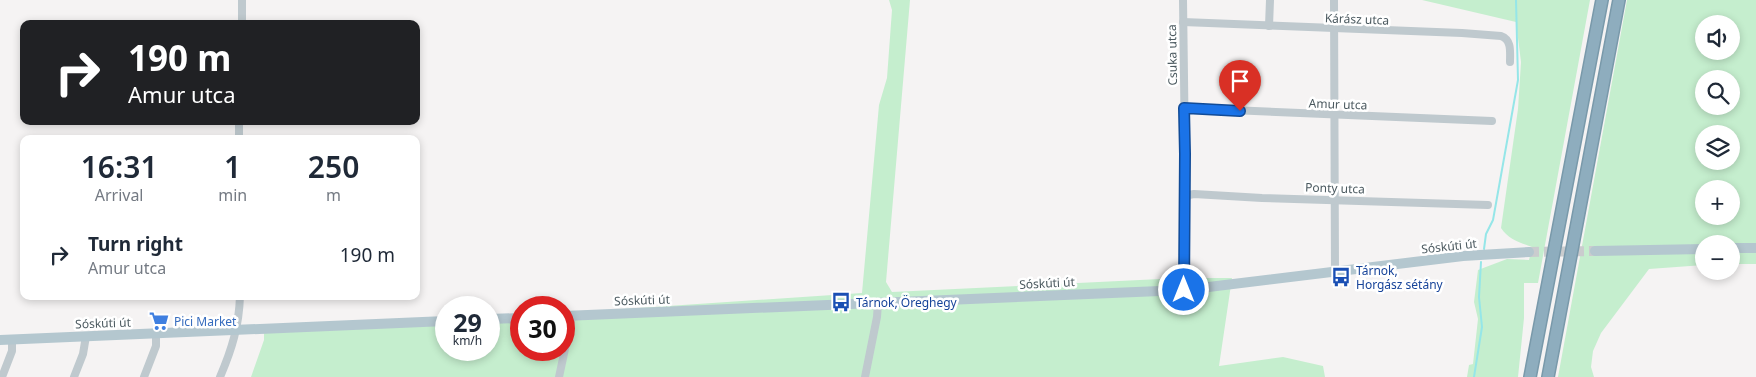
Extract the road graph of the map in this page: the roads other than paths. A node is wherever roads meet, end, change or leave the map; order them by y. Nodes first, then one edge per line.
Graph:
1 (242, 0) edge
2 (1183, 0) edge
3 (1270, 0) edge
4 (1334, 0) edge
5 (1602, 0) edge
6 (1619, 0) edge
7 (242, 20) edge
8 (1183, 22) junction
9 (1269, 26) junction
10 (1335, 29) junction
11 (1510, 62) dead end
12 (1184, 108) junction
13 (1335, 115) junction
14 (1492, 121) dead end
15 (1184, 200) junction
16 (1335, 200) junction
17 (1488, 205) dead end
18 (1695, 248) edge
19 (1740, 248) edge
20 (1756, 248) edge
21 (1595, 251) tunnel mouth
22 (1529, 252) tunnel mouth
23 (1335, 272) junction
24 (1184, 290) junction
25 (240, 300) edge
26 (878, 303) junction
27 (575, 316) edge
28 (435, 321) edge
29 (237, 330) junction
30 (156, 334) junction
31 (86, 336) junction
32 (0, 340) edge
33 (12, 340) junction
34 (561, 361) edge
35 (2, 377) edge
36 (74, 377) edge
37 (144, 377) edge
38 (220, 377) edge
39 (559, 377) edge
40 (865, 377) edge
41 (1530, 377) edge
42 (1548, 377) edge

1 - 7 street
2 - 8 street, Csuka utca
3 - 9 street
4 - 10 street
5 - 41 highway
6 - 42 highway
8 - 9 street, Kárász utca
8 - 12 street, Csuka utca
9 - 10 street, Kárász utca
10 - 11 street, Kárász utca
10 - 13 street
12 - 13 street, Amur utca
12 - 15 street, Csuka utca
13 - 14 street, Amur utca
13 - 16 street
15 - 16 street, Ponty utca
15 - 24 street, Csuka utca
16 - 17 street, Ponty utca
16 - 23 street
18 - 21 main road
19 - 20 main road
22 - 23 main road, Sóskúti út
23 - 24 main road, Sóskúti út
24 - 26 main road, Sóskúti út
25 - 29 street
26 - 27 main road, Sóskúti út
26 - 40 street
28 - 29 main road, Sóskúti út
29 - 30 main road, Sóskúti út
29 - 38 street
30 - 31 main road, Sóskúti út
30 - 37 street
31 - 33 main road, Sóskúti út
31 - 36 street
32 - 33 main road, Sóskúti út
33 - 35 street
34 - 39 street

